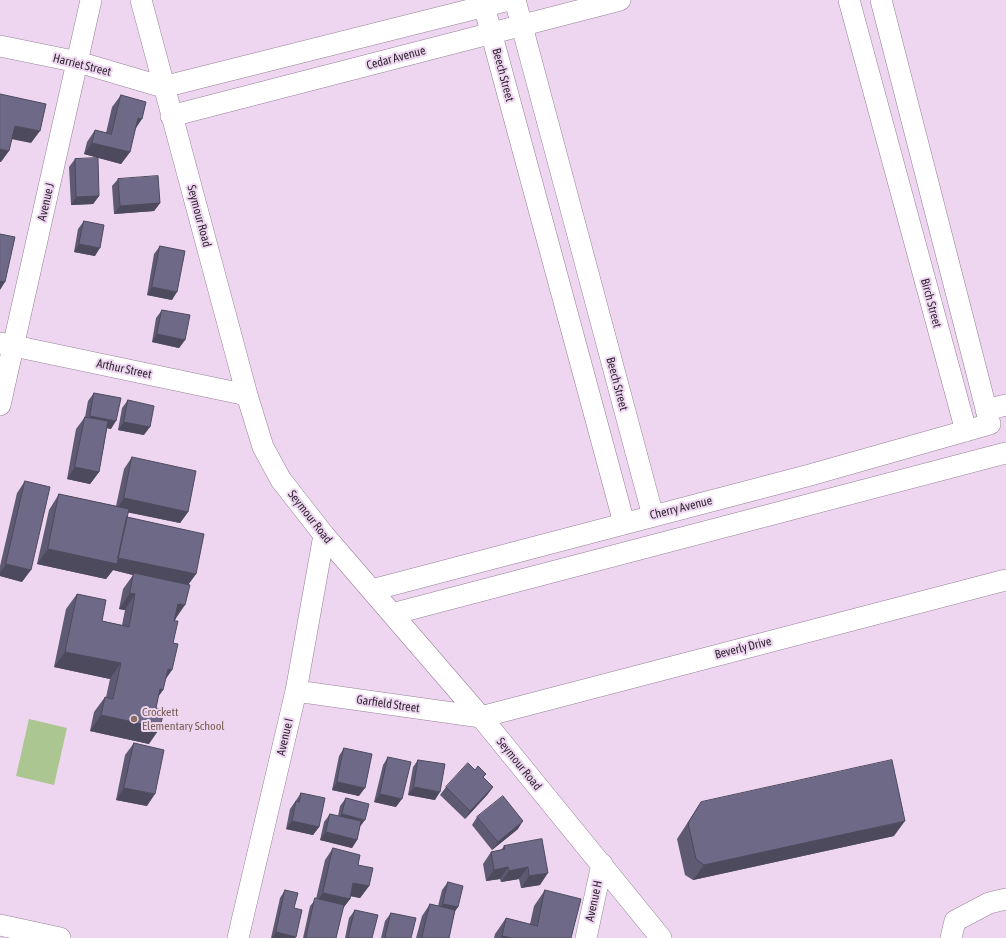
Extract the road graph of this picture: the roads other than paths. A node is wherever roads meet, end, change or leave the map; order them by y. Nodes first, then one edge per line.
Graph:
1 (91, 0) edge
2 (141, 0) edge
3 (509, 0) edge
4 (515, 0) edge
5 (620, 0) edge
6 (849, 0) edge
7 (881, 0) edge
8 (484, 6) junction
9 (521, 25) junction
10 (491, 33) junction
11 (0, 46) edge
12 (78, 62) junction
13 (163, 87) junction
14 (171, 116) junction
15 (924, 167) junction
16 (896, 174) junction
17 (582, 252) junction
18 (554, 259) junction
19 (6, 344) edge
20 (247, 395) junction
21 (0, 405) edge
22 (994, 413) edge
23 (966, 431) junction
24 (1006, 453) edge
25 (653, 516) junction
26 (624, 523) junction
27 (324, 535) junction
28 (1006, 580) edge
29 (372, 590) junction
30 (392, 614) junction
31 (296, 691) junction
32 (481, 717) junction
33 (602, 864) junction
34 (1006, 899) edge
35 (0, 925) edge
36 (953, 929) edge
37 (60, 938) edge
38 (238, 938) edge
39 (586, 938) edge
40 (661, 938) edge

1 - 12 street, Avenue J
2 - 13 street, Seymour Road
3 - 8 street
4 - 9 street, Beech Street
5 - 9 street, Cedar Avenue
6 - 16 street, Birch Street
7 - 15 street
8 - 10 street, Beech Street
8 - 13 street
9 - 10 street, Cedar Avenue
9 - 17 street, Beech Street
10 - 14 street, Cedar Avenue
10 - 18 street, Beech Street
11 - 12 street, Harriet Street
12 - 13 street, Harriet Street
12 - 19 street, Avenue J
13 - 14 street, Seymour Road
14 - 20 street, Seymour Road
15 - 16 street
15 - 22 street
16 - 23 street, Birch Street
17 - 18 street
17 - 25 street, Beech Street
18 - 26 street, Beech Street
19 - 20 street, Arthur Street
19 - 21 street, Avenue J
20 - 27 street, Seymour Road
22 - 23 street, Cherry Avenue
23 - 25 street, Cherry Avenue
24 - 30 street
25 - 26 street, Cherry Avenue
26 - 29 street, Cherry Avenue
27 - 29 street, Seymour Road
27 - 31 street, Avenue I
28 - 32 street, Beverly Drive
29 - 30 street, Seymour Road
30 - 32 street, Seymour Road
31 - 32 street, Garfield Street
31 - 38 street, Avenue I
32 - 33 street, Seymour Road
33 - 39 street, Avenue H
33 - 40 street, Seymour Road
34 - 36 street
35 - 37 street

